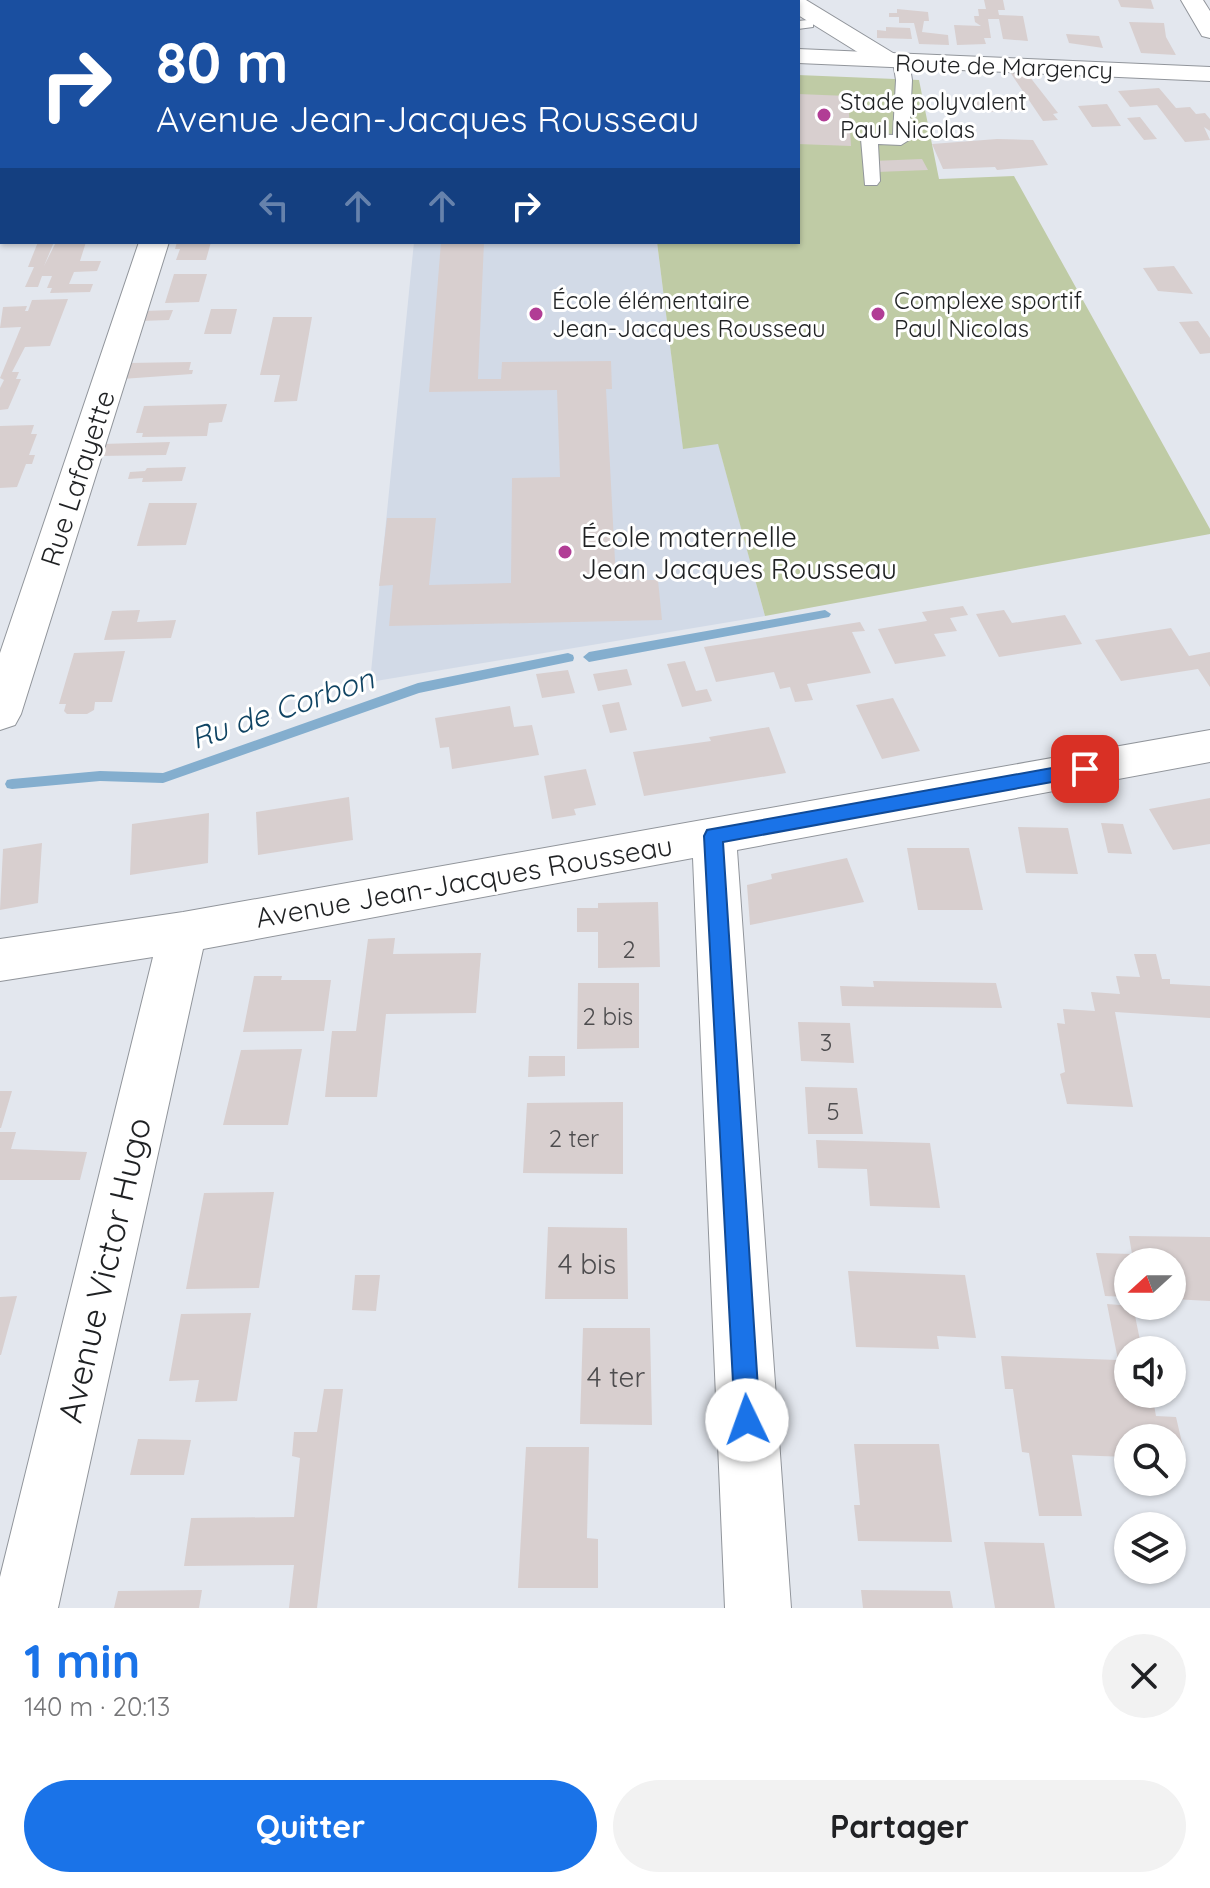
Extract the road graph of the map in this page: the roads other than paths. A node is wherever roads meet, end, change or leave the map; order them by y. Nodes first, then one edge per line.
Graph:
1 (1192, 0) edge
2 (800, 11) edge
3 (800, 18) edge
4 (1210, 31) edge
5 (810, 57) edge
6 (895, 61) junction
7 (1210, 74) edge
8 (871, 181) dead end
9 (153, 244) edge
10 (0, 714) edge
11 (1210, 746) edge
12 (714, 836) junction
13 (183, 932) junction
14 (0, 960) edge
15 (25, 1608) edge
16 (758, 1608) edge

1 - 4 street
2 - 6 street
3 - 5 street
5 - 6 street, Route de Margency
6 - 7 street, Route de Margency
6 - 8 lane
9 - 10 street, Rue Lafayette
11 - 12 street, Avenue Jean-Jacques Rousseau
12 - 13 street, Avenue Jean-Jacques Rousseau
12 - 16 street
13 - 14 street, Avenue Jean-Jacques Rousseau
13 - 15 street, Avenue Victor Hugo

